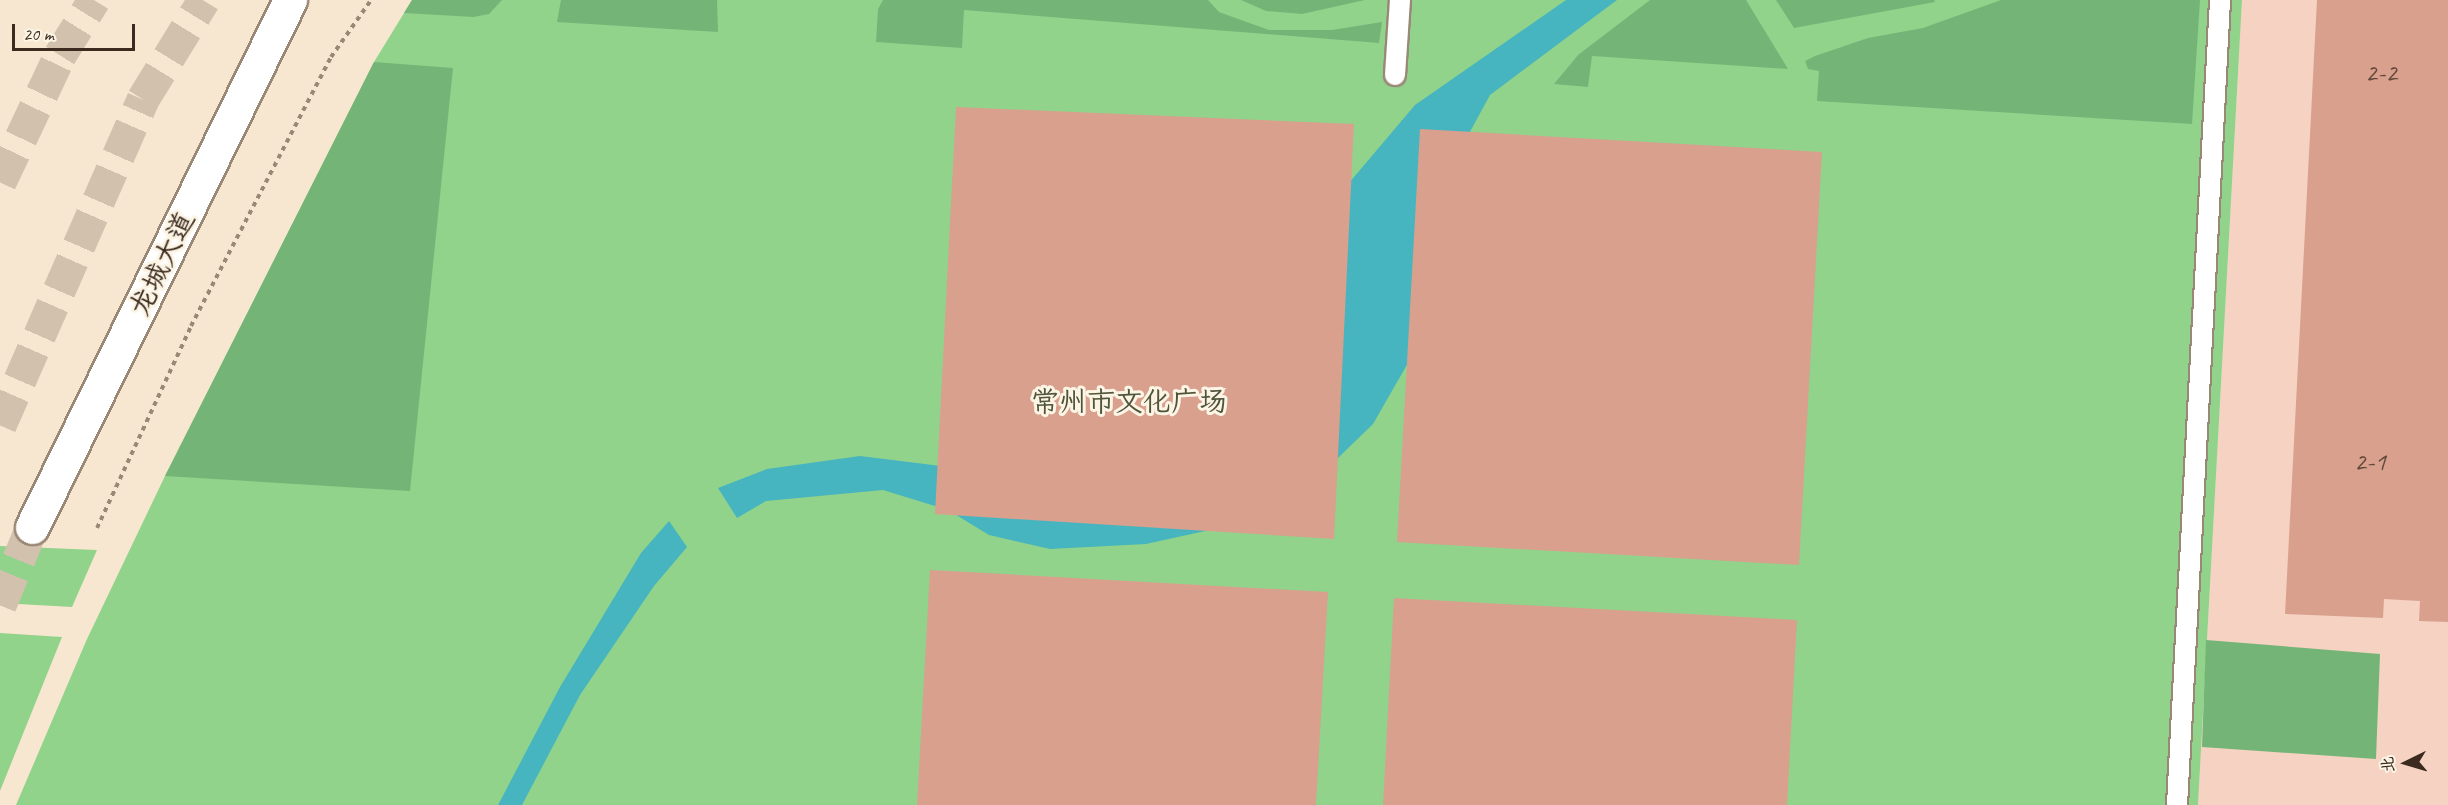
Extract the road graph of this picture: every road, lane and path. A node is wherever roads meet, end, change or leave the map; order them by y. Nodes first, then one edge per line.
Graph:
1 (290, 0) edge
2 (371, 0) edge
3 (1400, 0) edge
4 (2220, 0) edge
5 (1395, 75) dead end
6 (32, 527) tunnel mouth
7 (97, 528) dead end
8 (2177, 805) edge

1 - 6 main road, 龙城大道
2 - 7 path
3 - 5 lane
4 - 8 lane

